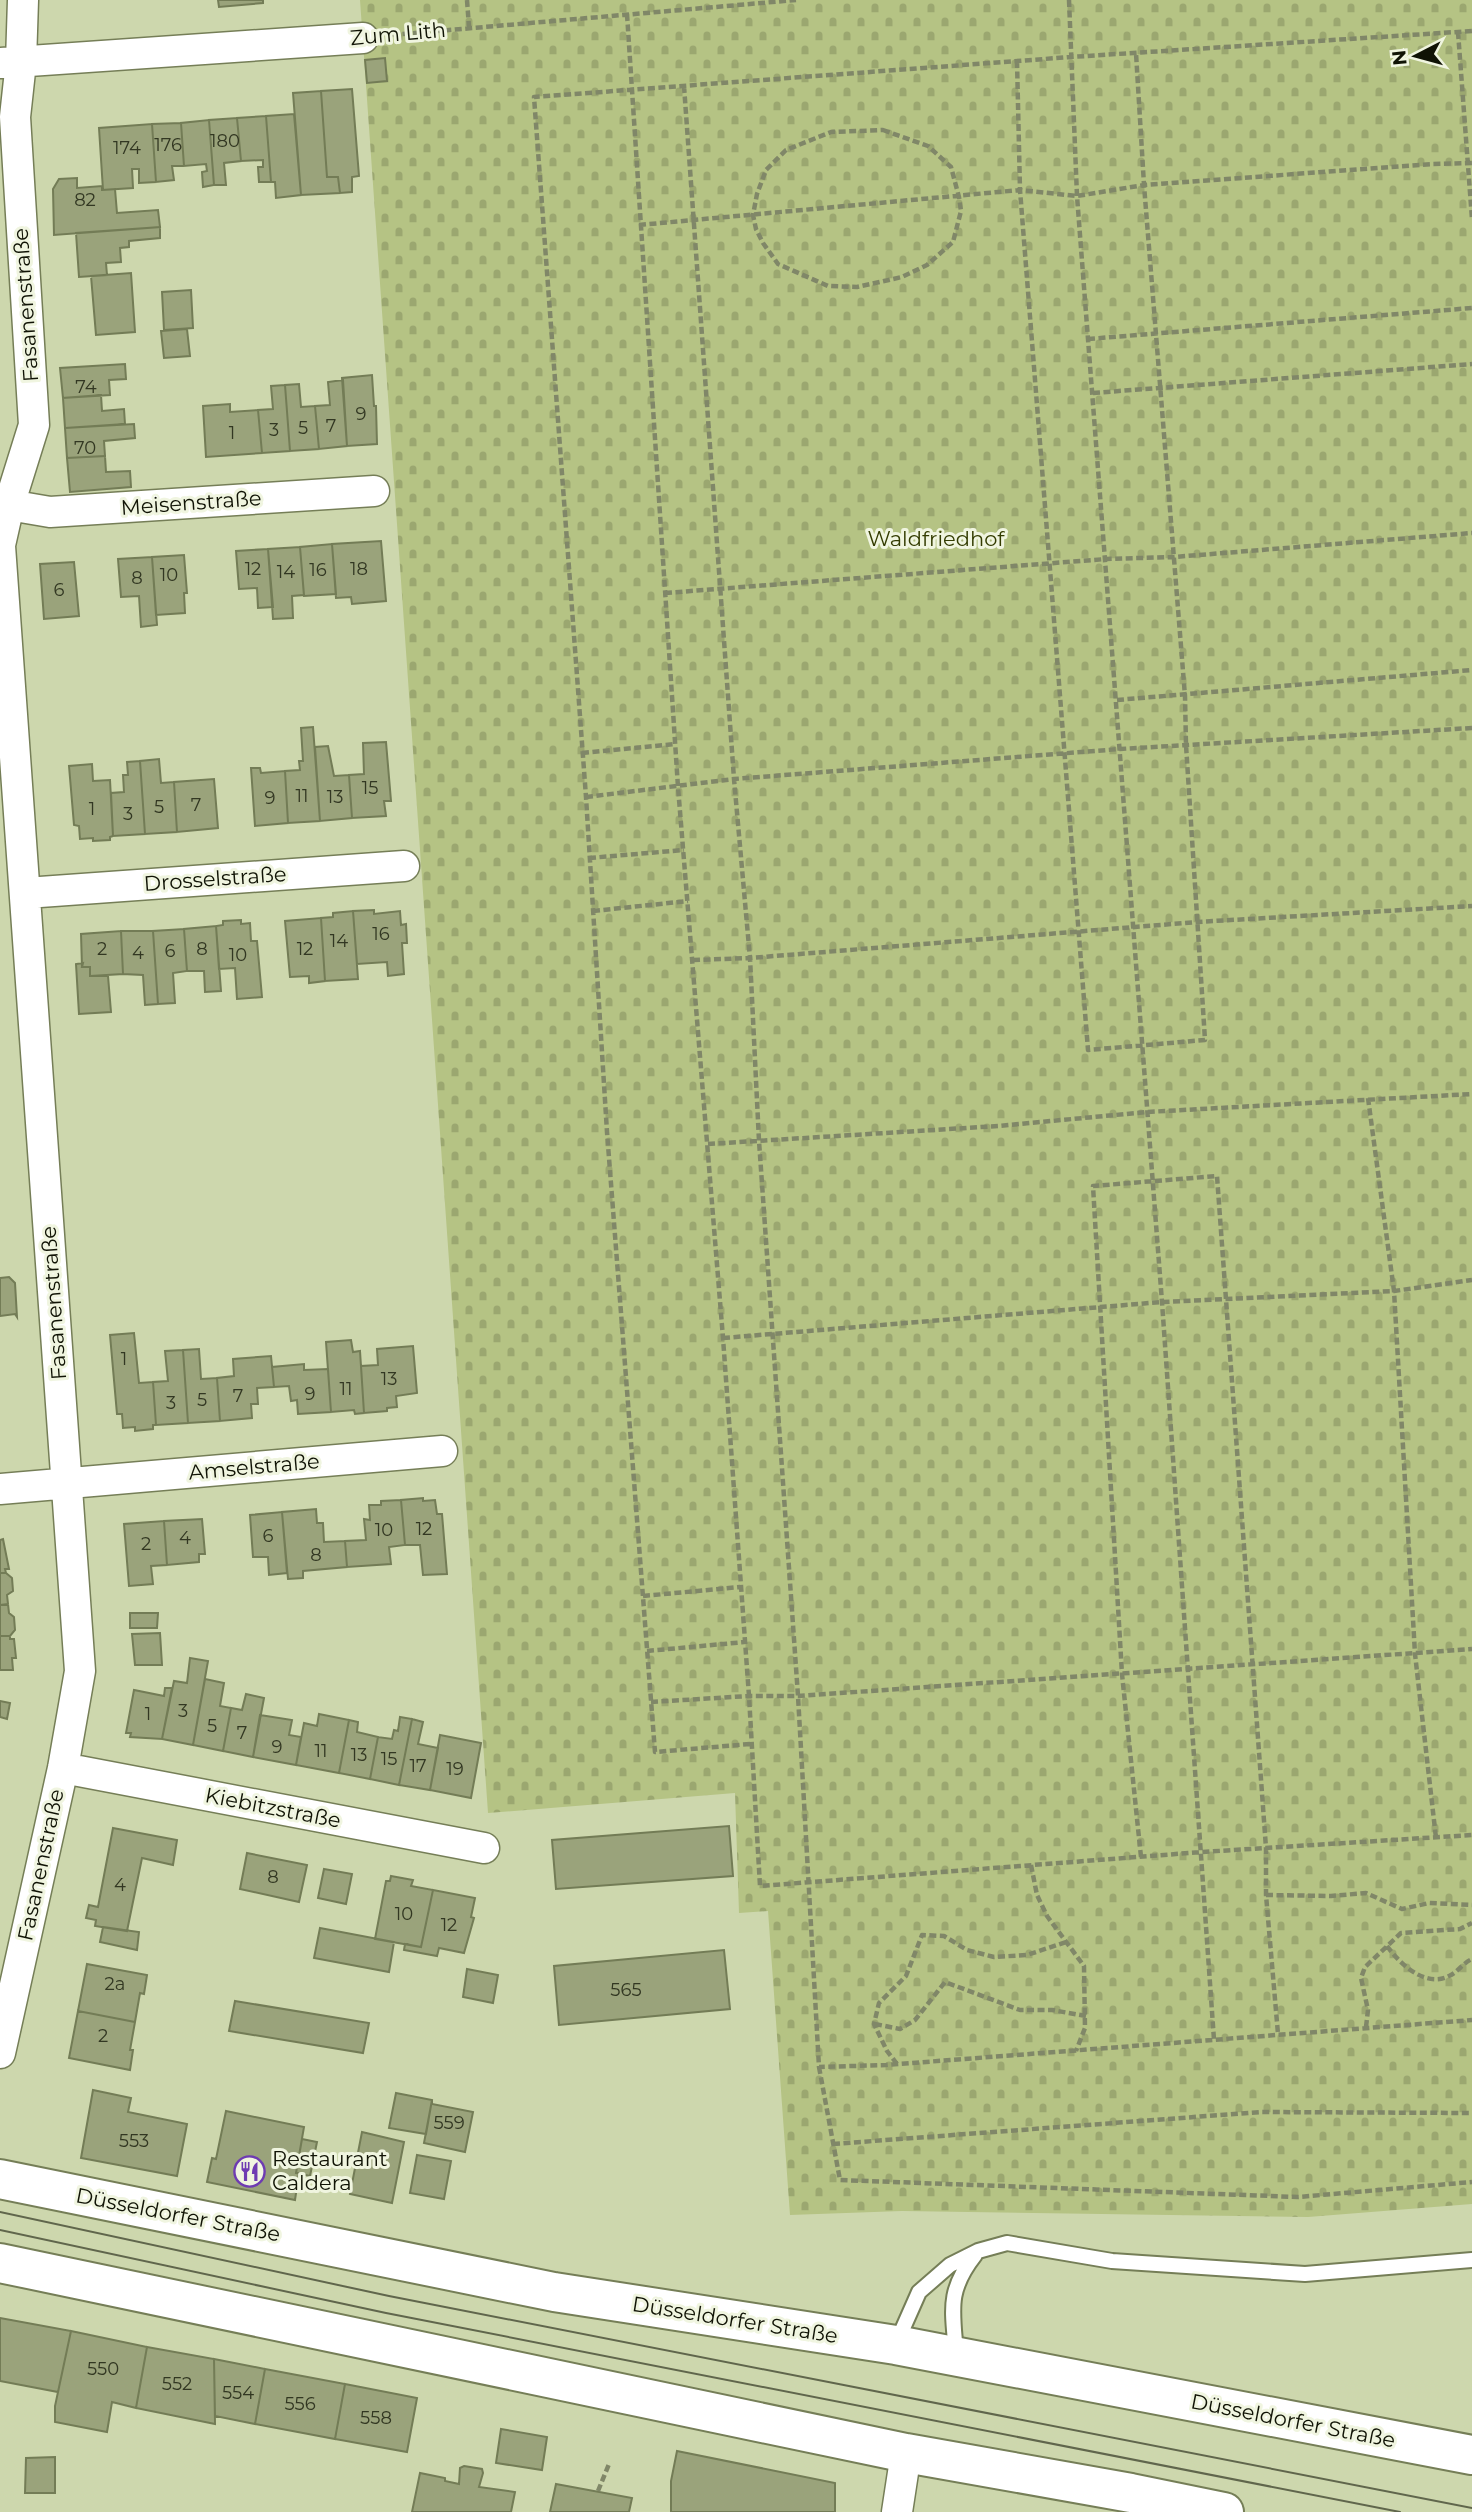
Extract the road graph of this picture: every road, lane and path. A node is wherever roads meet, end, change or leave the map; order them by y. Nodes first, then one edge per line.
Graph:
1 (23, 0) edge
2 (467, 0) edge
3 (796, 0) edge
4 (1069, 0) edge
5 (627, 13) junction
6 (469, 27) junction
7 (1472, 31) edge
8 (1458, 32) junction
9 (363, 38) joint
10 (1136, 53) junction
11 (1071, 57) junction
12 (1017, 61) junction
13 (10, 62) edge
14 (684, 86) junction
15 (631, 89) junction
16 (1470, 163) edge
17 (1144, 185) junction
18 (1020, 190) junction
19 (1077, 196) junction
20 (959, 197) junction
21 (753, 215) junction
22 (1472, 219) edge
23 (694, 220) junction
24 (639, 225) junction
25 (1472, 308) edge
26 (1156, 334) junction
27 (1088, 339) junction
28 (1472, 364) edge
29 (1160, 386) junction
30 (1093, 393) junction
31 (374, 491) dead end
32 (9, 505) junction
33 (1472, 533) edge
34 (0, 545) edge
35 (1174, 557) junction
36 (1106, 559) junction
37 (1049, 563) junction
38 (722, 589) junction
39 (665, 593) junction
40 (1472, 670) edge
41 (1185, 696) junction
42 (1117, 700) junction
43 (1472, 728) edge
44 (676, 744) junction
45 (1186, 745) junction
46 (1120, 749) junction
47 (582, 753) junction
48 (1065, 754) junction
49 (734, 779) junction
50 (678, 787) junction
51 (586, 797) junction
52 (684, 850) junction
53 (589, 858) junction
54 (404, 866) dead end
55 (26, 893) junction
56 (688, 901) junction
57 (1472, 906) edge
58 (593, 911) junction
59 (1197, 922) junction
60 (1133, 927) junction
61 (1079, 932) junction
62 (750, 958) junction
63 (692, 960) junction
64 (1142, 1044) junction
65 (1472, 1094) edge
66 (1367, 1098) junction
67 (1147, 1112) junction
68 (759, 1141) junction
69 (708, 1144) junction
70 (1152, 1180) junction
71 (1472, 1280) edge
72 (1394, 1291) junction
73 (1226, 1299) junction
74 (1162, 1302) junction
75 (1101, 1307) junction
76 (773, 1334) junction
77 (723, 1338) junction
78 (442, 1451) dead end
79 (67, 1483) junction
80 (0, 1489) edge
81 (740, 1587) junction
82 (643, 1596) junction
83 (745, 1642) junction
84 (1472, 1649) edge
85 (647, 1651) junction
86 (1415, 1654) junction
87 (1251, 1665) junction
88 (1187, 1670) junction
89 (1122, 1674) junction
90 (749, 1696) junction
91 (798, 1696) junction
92 (651, 1703) junction
93 (750, 1744) junction
94 (63, 1768) junction
95 (1472, 1835) edge
96 (1436, 1838) junction
97 (484, 1848) dead end
98 (1266, 1848) junction
99 (1202, 1852) junction
100 (1141, 1857) junction
101 (1031, 1865) junction
102 (809, 1882) junction
103 (1266, 1895) junction
104 (1472, 1905) edge
105 (1472, 1923) edge
106 (1066, 1942) junction
107 (1387, 1946) junction
108 (1472, 1959) edge
109 (1086, 2015) junction
110 (1472, 2020) edge
111 (874, 2024) junction
112 (1366, 2027) junction
113 (1278, 2034) junction
114 (1214, 2040) junction
115 (1076, 2051) junction
116 (0, 2053) edge
117 (897, 2064) junction
118 (819, 2067) junction
119 (1472, 2113) edge
120 (833, 2144) junction
121 (0, 2179) edge
122 (1472, 2182) edge
123 (978, 2251) junction
124 (1472, 2260) edge
125 (0, 2263) edge
126 (895, 2345) junction
127 (956, 2356) junction
128 (906, 2452) junction
129 (1472, 2455) edge
130 (609, 2464) dead end
131 (598, 2491) dead end
132 (897, 2512) edge
133 (1224, 2512) edge

1 - 13 street, Fasanenstraße
2 - 6 path
3 - 5 path, Zum Lith
4 - 11 path
5 - 6 path, Zum Lith
5 - 15 path
6 - 9 path, Zum Lith
7 - 8 path
8 - 10 path
8 - 16 path
9 - 13 street, Zum Lith
10 - 11 path
10 - 17 path
11 - 12 path
11 - 19 path
12 - 14 path
12 - 18 path
13 - 32 street, Fasanenstraße
14 - 15 path
14 - 23 path
15 - 24 path
15 - 47 path
16 - 17 path
16 - 22 path
17 - 19 path
17 - 26 path
18 - 19 path
18 - 20 path
18 - 37 path
19 - 27 path
20 - 21 path
20 - 21 path
20 - 21 path
21 - 23 path
23 - 24 path
23 - 38 path
24 - 39 path
25 - 26 path
26 - 27 path
26 - 29 path
27 - 30 path
28 - 29 path
29 - 30 path
29 - 35 path
30 - 36 path
31 - 32 street, Meisenstraße
32 - 34 street, Fasanenstraße
33 - 35 path
34 - 55 street, Fasanenstraße
35 - 36 path
35 - 41 path
36 - 37 path
36 - 42 path
37 - 38 path
37 - 48 path
38 - 39 path
38 - 49 path
39 - 44 path
40 - 41 path
41 - 42 path
41 - 45 path
42 - 46 path
43 - 45 path
44 - 47 path
44 - 50 path
45 - 46 path
45 - 59 path
46 - 48 path
46 - 60 path
47 - 51 path
48 - 49 path
48 - 61 path
49 - 50 path
49 - 62 path
50 - 51 path
50 - 52 path
51 - 53 path
52 - 53 path
52 - 56 path
53 - 58 path
54 - 55 street, Drosselstraße
55 - 79 street, Fasanenstraße
56 - 58 path
56 - 63 path
57 - 59 path
58 - 82 path
59 - 60 path
59 - 64 path
60 - 61 path
60 - 64 path
61 - 62 path
61 - 64 path
62 - 63 path
62 - 68 path
63 - 69 path
64 - 67 path
65 - 66 path
66 - 67 path
66 - 72 path
67 - 68 path
67 - 70 path
68 - 69 path
68 - 76 path
69 - 77 path
70 - 73 path
70 - 74 path
70 - 75 path
71 - 72 path
72 - 73 path
72 - 86 path
73 - 74 path
73 - 87 path
74 - 75 path
74 - 88 path
75 - 76 path
75 - 89 path
76 - 77 path
76 - 91 path
77 - 81 path
78 - 79 street, Amselstraße
79 - 80 street, Amselstraße
79 - 94 street, Fasanenstraße
81 - 82 path
81 - 83 path
82 - 85 path
83 - 85 path
83 - 90 path
84 - 86 path
85 - 92 path
86 - 87 path
86 - 96 path
87 - 88 path
87 - 98 path
88 - 89 path
88 - 99 path
89 - 91 path
89 - 100 path
90 - 91 path
90 - 92 path
90 - 93 path
91 - 102 path
92 - 93 path
93 - 102 path
94 - 97 street, Kiebitzstraße
94 - 116 street, Fasanenstraße
95 - 96 path
96 - 98 path
98 - 99 path
98 - 103 path
99 - 100 path
99 - 114 path
100 - 101 path
101 - 102 path
101 - 106 path
102 - 118 path
103 - 104 path
103 - 113 path
105 - 107 path
106 - 109 path
106 - 111 path
107 - 108 path
107 - 112 path
109 - 111 path
109 - 115 path
110 - 112 path
111 - 117 path
112 - 113 path
113 - 114 path
114 - 115 path
115 - 117 path
117 - 118 path
118 - 120 path
119 - 120 path
120 - 122 path
121 - 126 main road, Düsseldorfer Straße
123 - 124 lane
123 - 126 lane
123 - 127 lane
125 - 128 main road
126 - 127 main road, Düsseldorfer Straße
127 - 129 main road, Düsseldorfer Straße
128 - 132 street
128 - 133 main road
130 - 131 path

